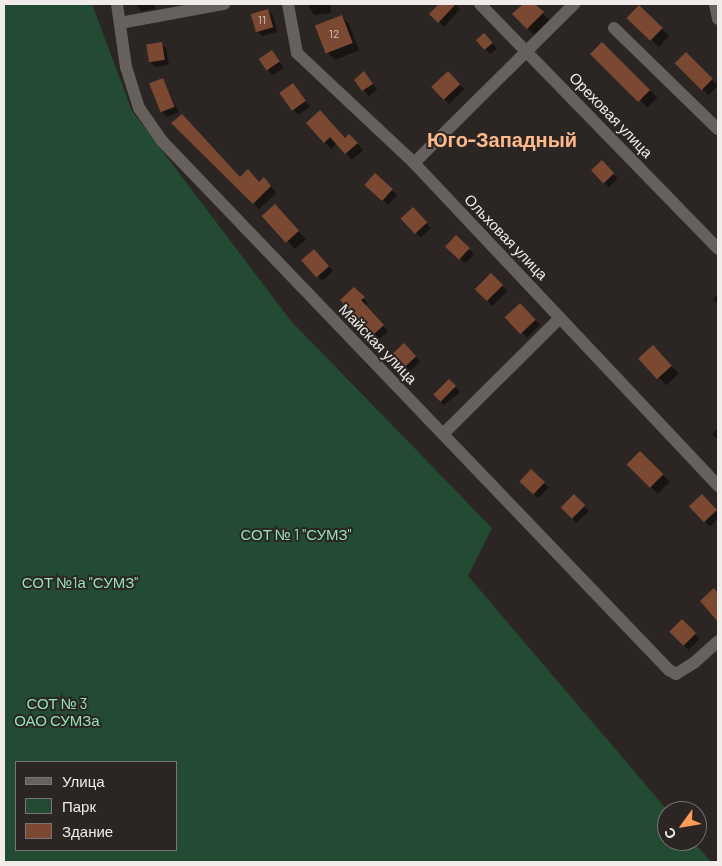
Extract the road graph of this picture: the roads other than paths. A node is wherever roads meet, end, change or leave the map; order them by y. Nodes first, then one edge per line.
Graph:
1 (117, 4) edge
2 (224, 4) edge
3 (288, 4) edge
4 (480, 4) edge
5 (574, 4) edge
6 (715, 4) edge
7 (718, 19) edge
8 (120, 23) junction
9 (614, 28) dead end
10 (527, 51) junction
11 (718, 129) edge
12 (414, 164) junction
13 (718, 250) edge
14 (560, 318) junction
15 (443, 434) junction
16 (718, 486) edge
17 (718, 641) edge

1 - 8 street, Майская улица
2 - 8 street
3 - 12 street, Ольховая улица
4 - 10 street, Ореховая улица
5 - 10 street
6 - 7 street
8 - 15 street, Майская улица
9 - 11 street
10 - 12 street
10 - 13 street, Ореховая улица
12 - 14 street, Ольховая улица
14 - 15 street
14 - 16 street, Ольховая улица
15 - 17 street, Майская улица

